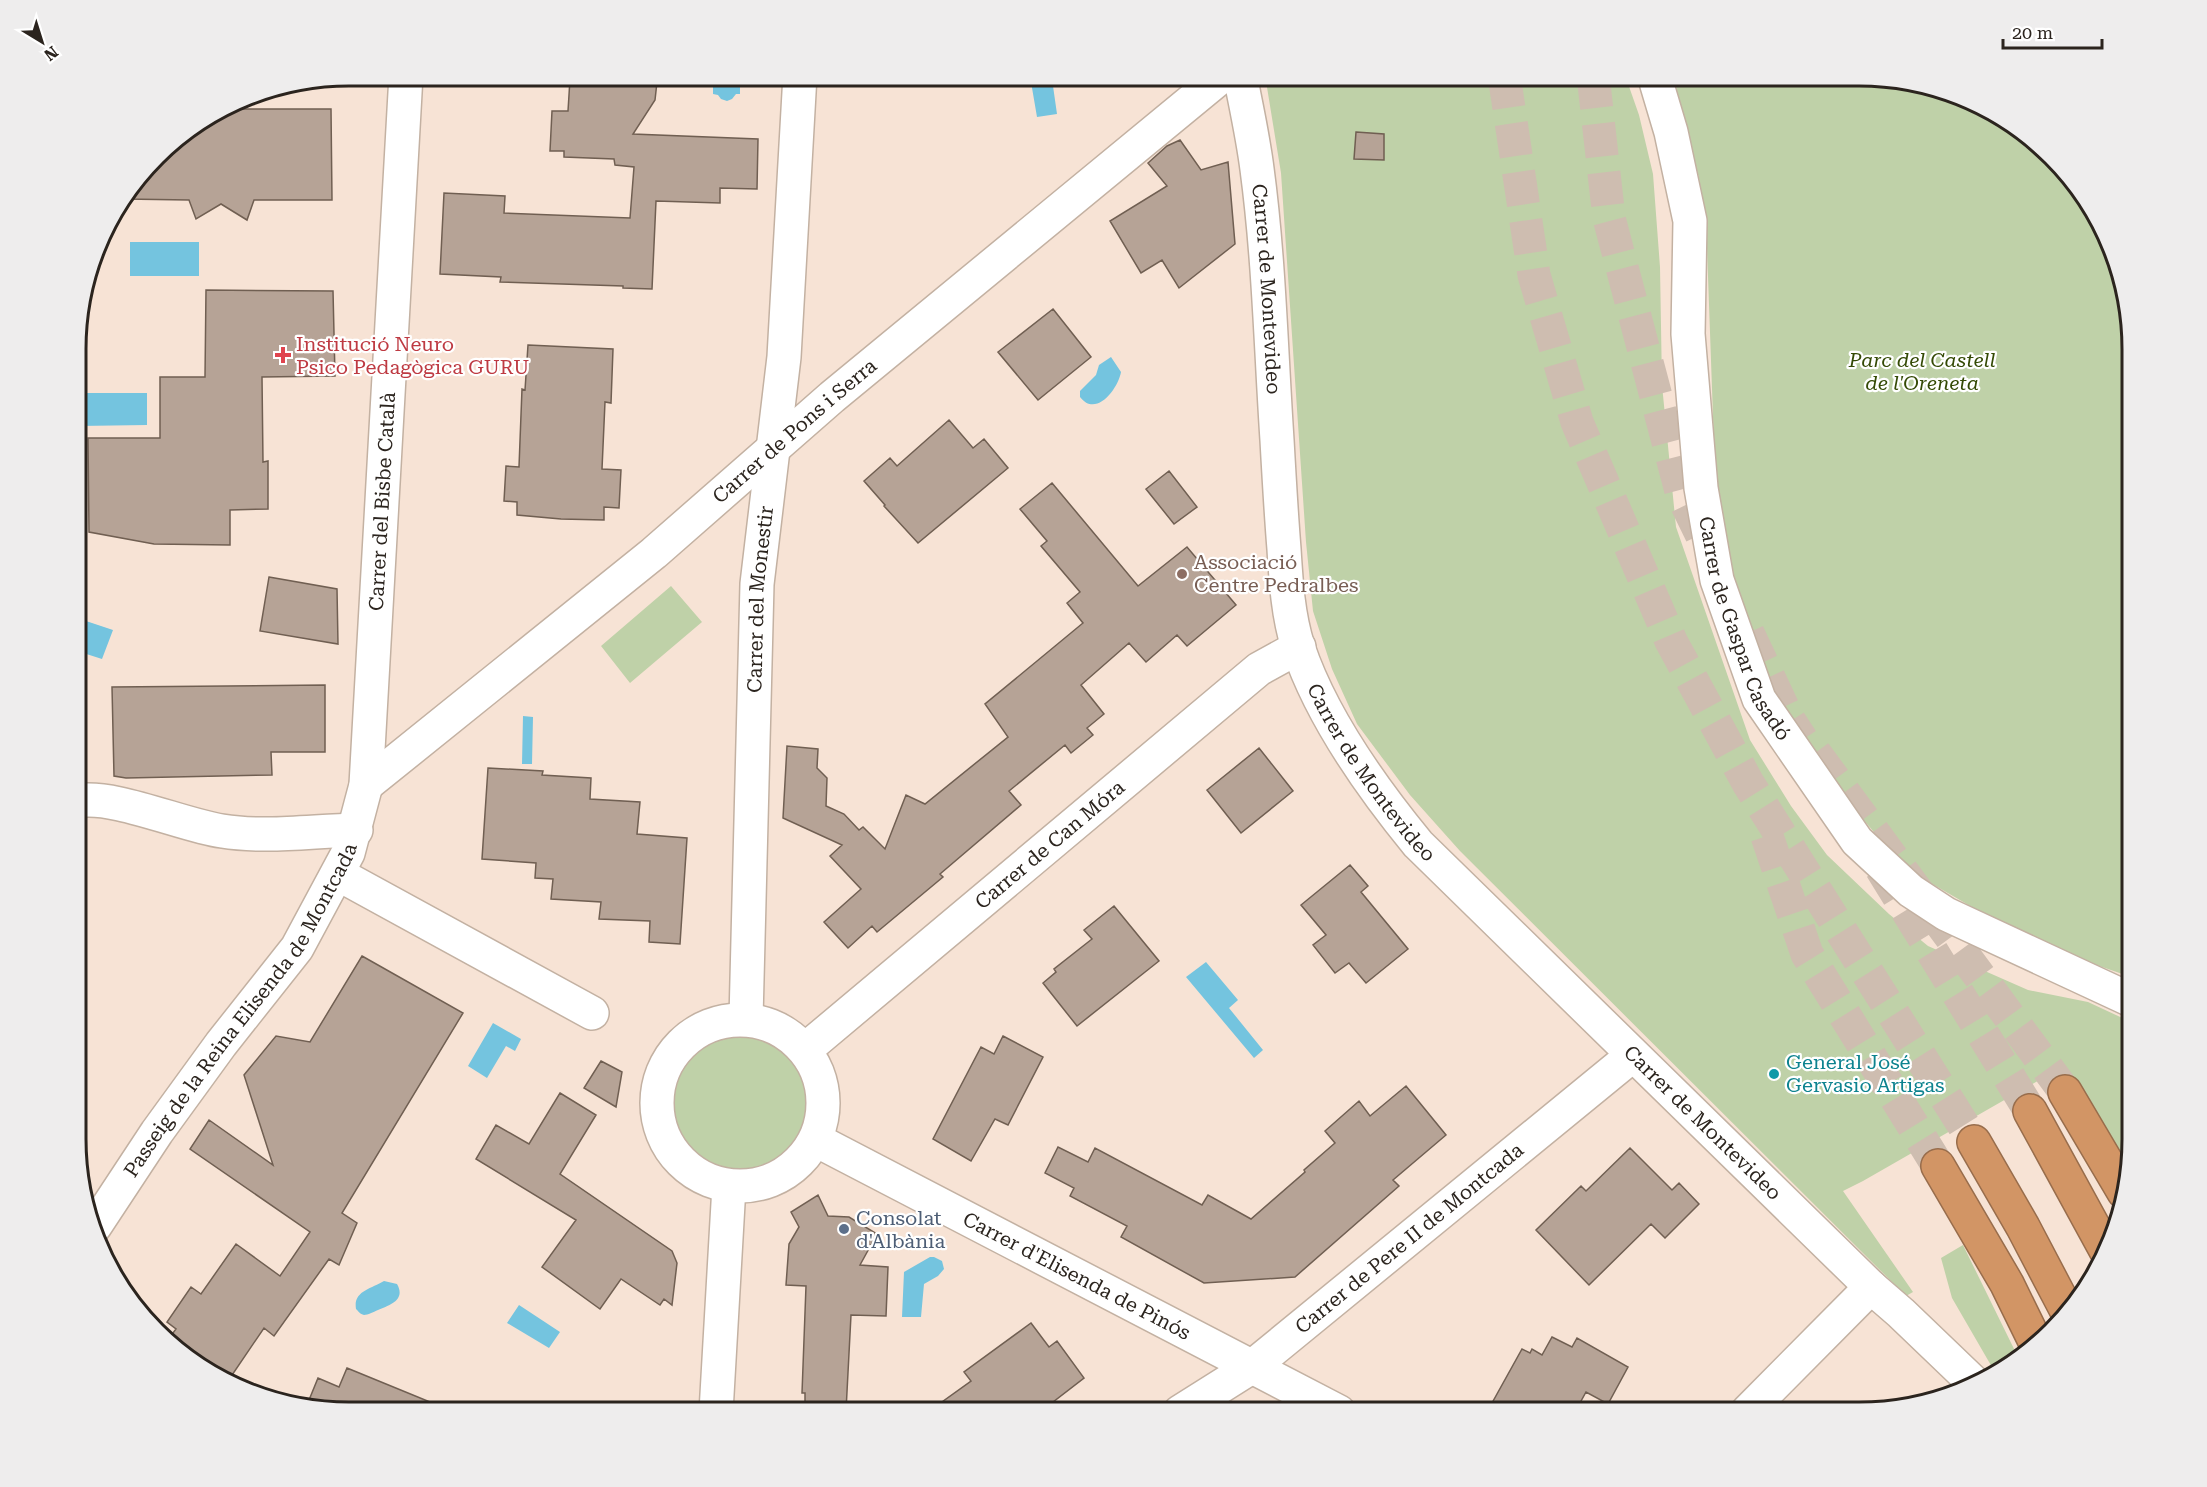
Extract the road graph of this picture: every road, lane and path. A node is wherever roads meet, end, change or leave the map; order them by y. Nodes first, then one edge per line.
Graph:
1 (405, 86) edge
2 (799, 86) edge
3 (1210, 86) edge
4 (1242, 86) edge
5 (1657, 86) edge
6 (774, 449) junction
7 (1299, 647) junction
8 (366, 785) junction
9 (86, 801) edge
10 (356, 830) junction
11 (339, 874) junction
12 (2122, 995) edge
13 (592, 1013) dead end
14 (746, 1019) junction
15 (806, 1049) junction
16 (1633, 1055) junction
17 (2065, 1092) tunnel mouth
18 (2030, 1111) tunnel mouth
19 (816, 1140) junction
20 (1974, 1142) tunnel mouth
21 (1938, 1166) tunnel mouth
22 (2118, 1181) edge
23 (729, 1186) junction
24 (98, 1221) edge
25 (2101, 1240) edge
26 (1871, 1287) junction
27 (2063, 1304) edge
28 (2032, 1336) edge
29 (1253, 1366) junction
30 (1968, 1377) edge
31 (717, 1402) edge
32 (1196, 1402) edge
33 (1320, 1402) edge
34 (1758, 1402) edge

1 - 8 street, Carrer del Bisbe Català
2 - 6 street, Carrer del Monestir
3 - 6 street, Carrer de Pons i Serra
4 - 7 street, Carrer de Montevideo
5 - 12 street, Carrer de Gaspar Casadó
6 - 8 street, Carrer de Pons i Serra
6 - 14 street, Carrer del Monestir
7 - 15 street, Carrer de Can Móra
7 - 16 street, Carrer de Montevideo
8 - 10 street, Passeig de la Reina Elisenda de Montcada
9 - 10 street
10 - 11 street, Passeig de la Reina Elisenda de Montcada
11 - 13 street
11 - 24 street, Passeig de la Reina Elisenda de Montcada
14 - 15 street
14 - 23 street
15 - 19 street
16 - 26 street, Carrer de Montevideo
16 - 29 street, Carrer de Pere II de Montcada
17 - 22 highway
18 - 25 highway
19 - 23 street
19 - 29 street, Carrer d'Elisenda de Pinós
20 - 27 highway
21 - 28 highway
23 - 31 street
26 - 30 street, Carrer de Montevideo
26 - 34 street
29 - 32 street, Carrer de Pere II de Montcada
29 - 33 street, Carrer d'Elisenda de Pinós

